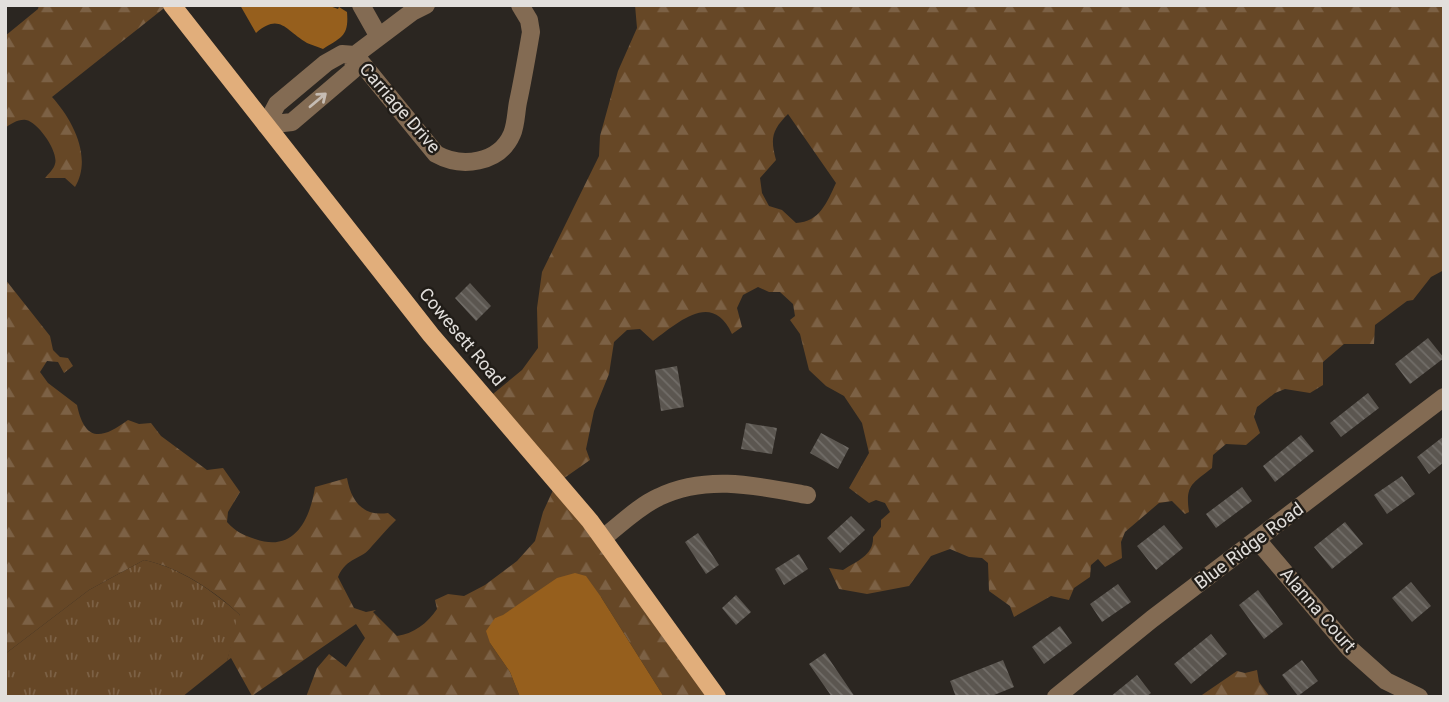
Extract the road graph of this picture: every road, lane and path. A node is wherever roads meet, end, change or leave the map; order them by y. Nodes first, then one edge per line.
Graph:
1 (172, 5) edge
2 (361, 5) edge
3 (426, 5) edge
4 (520, 5) edge
5 (379, 37) junction
6 (355, 55) junction
7 (266, 125) junction
8 (1444, 397) edge
9 (807, 495) dead end
10 (603, 538) junction
11 (1258, 541) junction
12 (1061, 695) edge
13 (717, 697) edge
14 (1419, 697) edge

1 - 7 main road, Cowesett Road
2 - 5 street
3 - 5 street, Carriage Drive
4 - 6 street, Carriage Drive
5 - 6 street, Carriage Drive
6 - 7 street, Carriage Drive
7 - 10 main road, Cowesett Road
8 - 11 street, Blue Ridge Road
9 - 10 street
10 - 13 main road, Cowesett Road
11 - 12 street, Blue Ridge Road
11 - 14 street, Alanna Court

